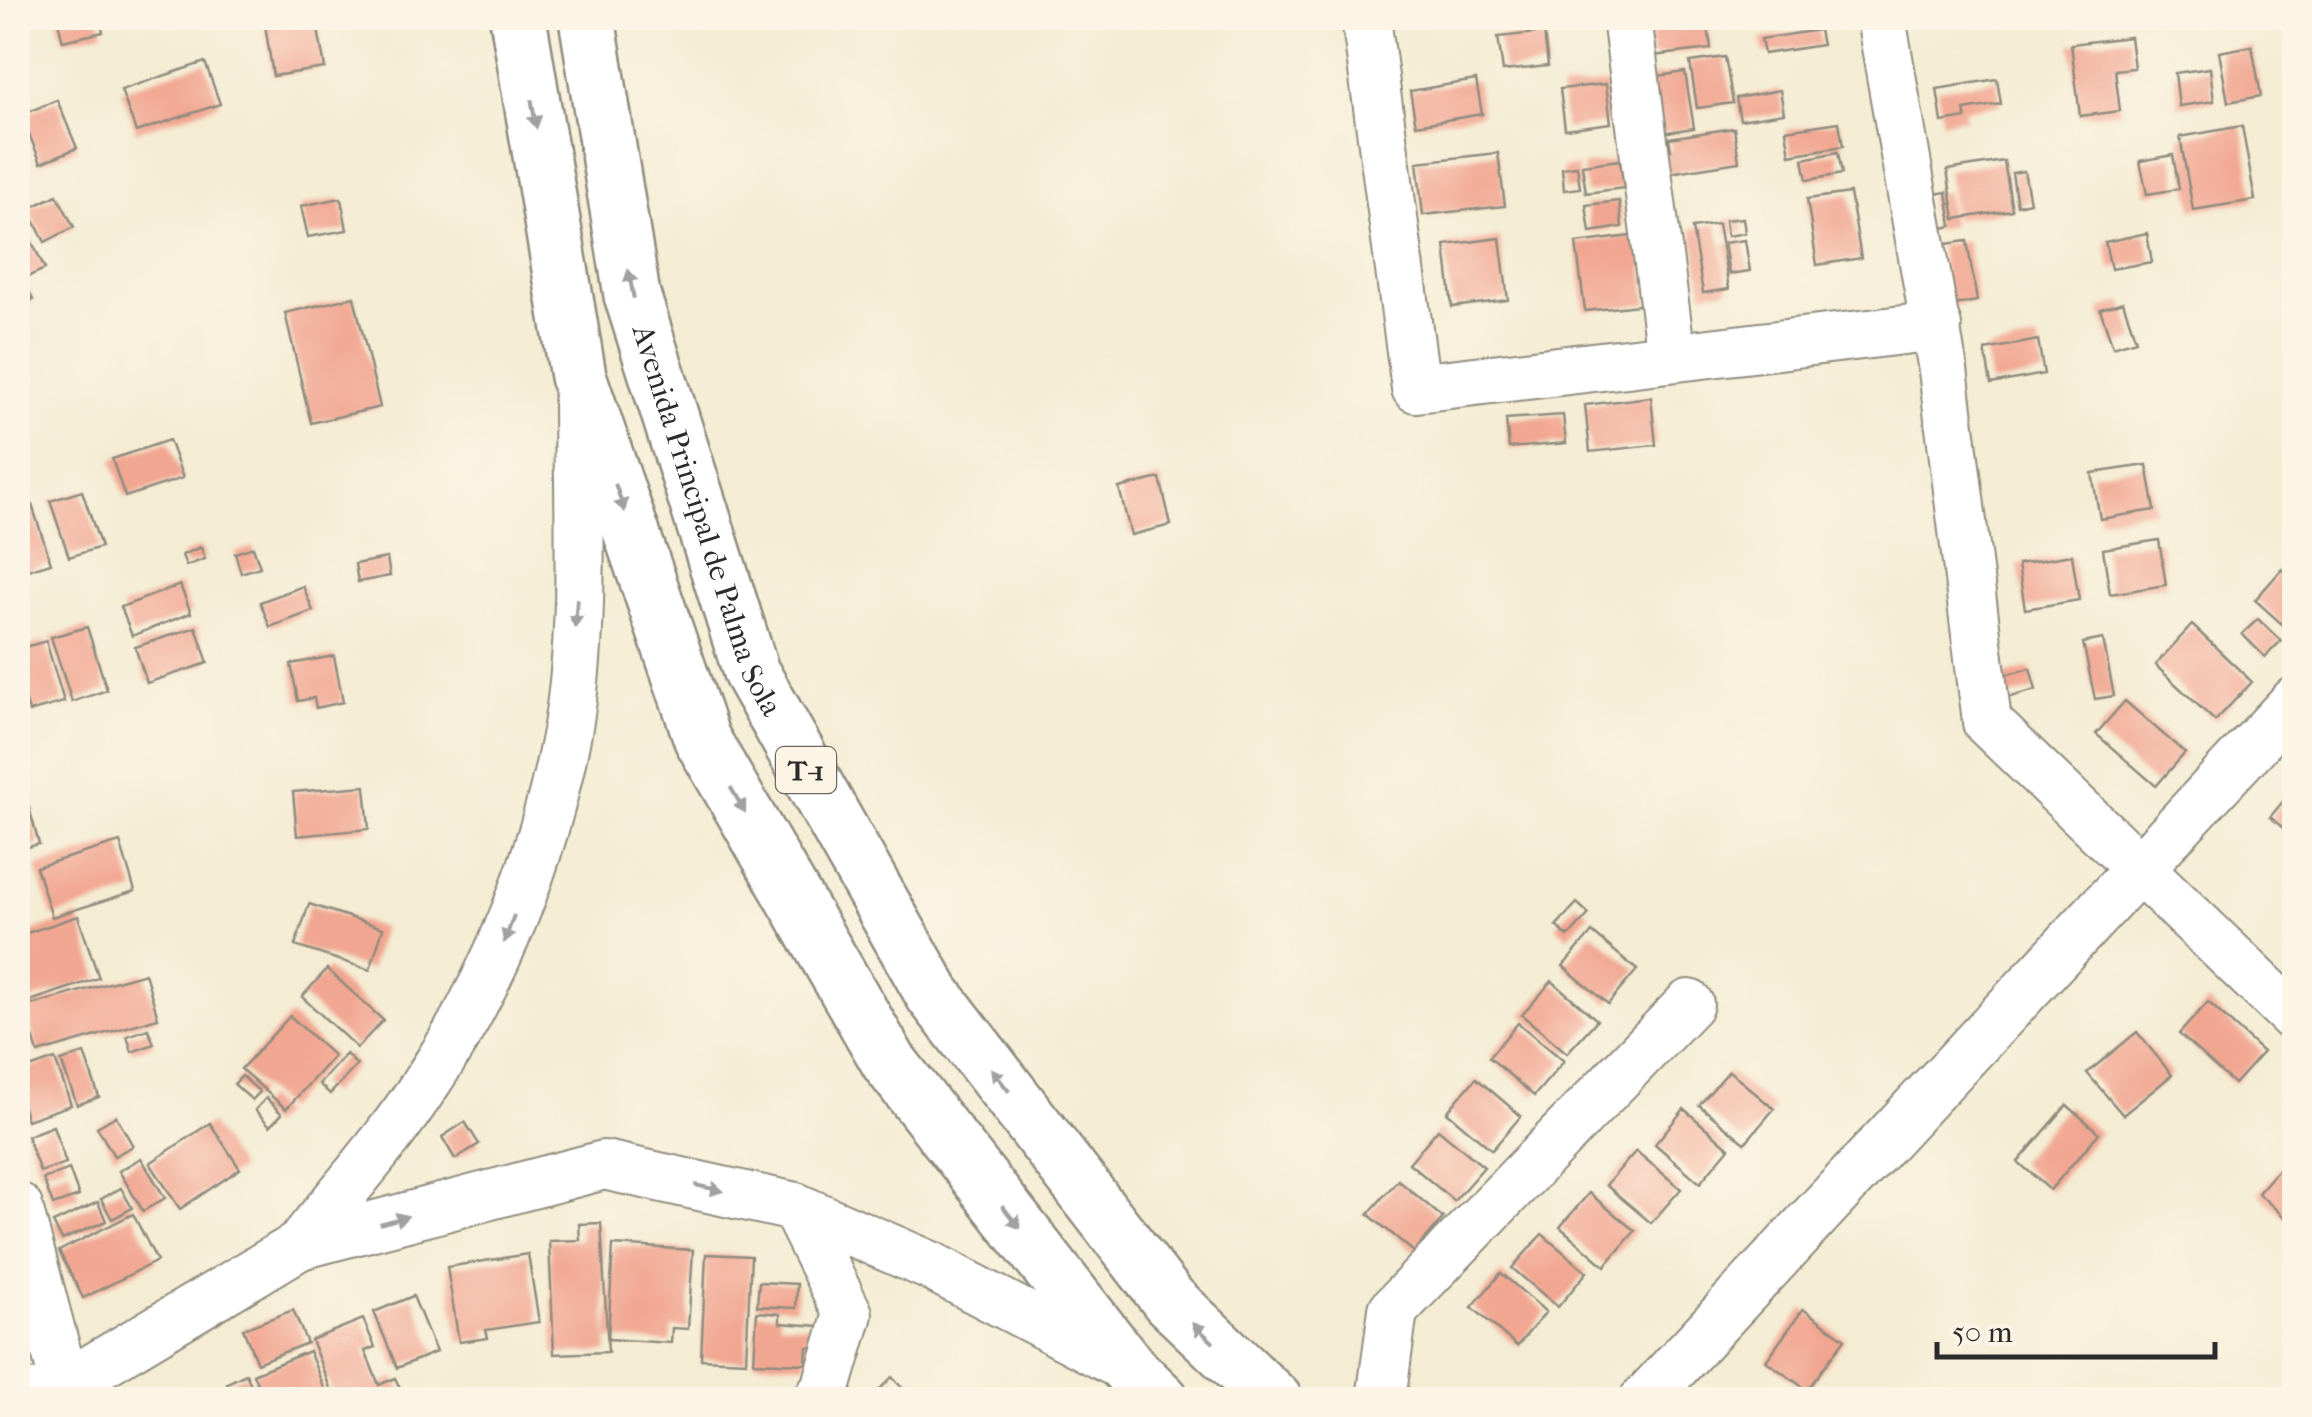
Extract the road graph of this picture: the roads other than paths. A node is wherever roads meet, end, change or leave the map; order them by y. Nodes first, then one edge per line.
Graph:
1 (518, 18) edge
2 (1366, 18) edge
3 (1627, 18) edge
4 (1881, 18) edge
5 (592, 27) edge
6 (1936, 326) junction
7 (1671, 356) junction
8 (578, 376) junction
9 (2294, 702) edge
10 (2140, 869) junction
11 (1689, 1004) dead end
12 (2294, 1017) edge
13 (794, 1206) junction
14 (18, 1207) edge
15 (300, 1245) junction
16 (65, 1385) junction
17 (1146, 1385) edge
18 (20, 1400) edge
19 (816, 1400) edge
20 (1274, 1400) edge
21 (1381, 1400) edge
22 (1644, 1400) edge

1 -> 8 highway, T-1
2 - 7 street
3 - 7 street
4 - 6 street
20 -> 5 highway, Avenida Principal de Palma Sola / T-1
6 - 7 street
6 - 10 street
8 -> 15 street
8 -> 17 highway, T-1
9 - 10 street
10 - 12 street
10 - 22 street
11 - 21 street
15 -> 13 street
13 - 17 street
13 - 19 street
14 - 16 street
15 - 16 street
16 - 18 street

